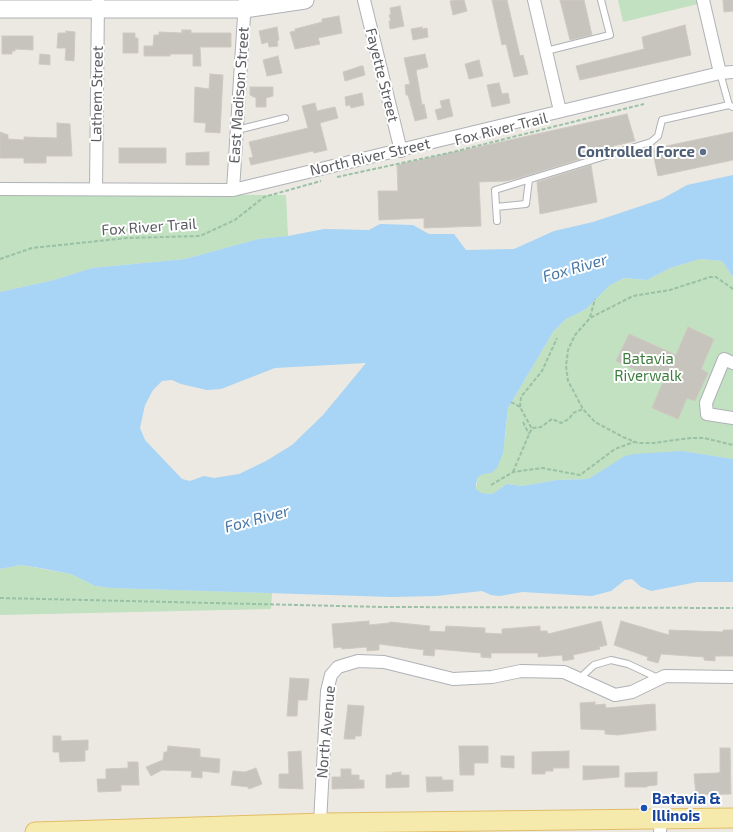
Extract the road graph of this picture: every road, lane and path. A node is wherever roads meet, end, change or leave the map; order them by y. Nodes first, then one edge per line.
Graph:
1 (305, 0) edge
2 (364, 0) edge
3 (534, 0) edge
4 (601, 0) edge
5 (703, 0) edge
6 (98, 5) edge
7 (173, 5) edge
8 (245, 5) edge
9 (0, 10) edge
10 (546, 51) junction
11 (733, 72) edge
12 (720, 73) junction
13 (648, 102) dead end
14 (731, 106) edge
15 (560, 111) junction
16 (285, 118) dead end
17 (237, 130) junction
18 (401, 150) junction
19 (335, 178) dead end
20 (327, 179) dead end
21 (529, 180) junction
22 (0, 189) edge
23 (96, 189) junction
24 (233, 190) junction
25 (496, 207) junction
26 (497, 221) dead end
27 (0, 259) edge
28 (733, 289) edge
29 (595, 299) dead end
30 (590, 318) junction
31 (557, 338) dead end
32 (733, 363) edge
33 (511, 402) dead end
34 (520, 407) junction
35 (583, 408) junction
36 (733, 418) edge
37 (523, 422) dead end
38 (532, 429) junction
39 (529, 434) junction
40 (635, 442) junction
41 (733, 445) edge
42 (513, 472) junction
43 (492, 485) dead end
44 (0, 598) edge
45 (733, 608) edge
46 (733, 677) edge
47 (660, 678) junction
48 (580, 679) junction
49 (733, 818) edge
50 (323, 826) edge
51 (660, 826) edge
52 (174, 830) edge
53 (34, 832) edge

1 - 8 main road
2 - 18 street, Fayette Street
3 - 10 street
4 - 10 lane
5 - 12 street
6 - 7 main road
6 - 9 main road
6 - 23 street, Lathem Street
7 - 8 main road
8 - 17 street, East Madison Street
10 - 15 street
11 - 12 street, North River Street
12 - 14 lane
12 - 15 street, North River Street
13 - 19 path, Fox River Trail
14 - 21 lane
15 - 18 street, North River Street
16 - 17 lane
17 - 24 street, East Madison Street
18 - 24 street, North River Street
20 - 27 path, Fox River Trail
21 - 25 lane
21 - 25 lane
22 - 23 street, North River Street
23 - 24 street, North River Street
25 - 26 lane
28 - 30 path
29 - 30 path
30 - 35 path
31 - 34 path
32 - 36 street
33 - 34 path
34 - 38 path
35 - 38 path
35 - 40 path
37 - 39 path
38 - 39 path
39 - 42 path
40 - 41 path
40 - 42 path
42 - 43 path
44 - 45 path
46 - 47 street
47 - 48 street, North Avenue
47 - 48 lane
48 - 50 street, North Avenue
49 - 51 main road
50 - 51 main road
50 - 52 main road
52 - 53 main road

